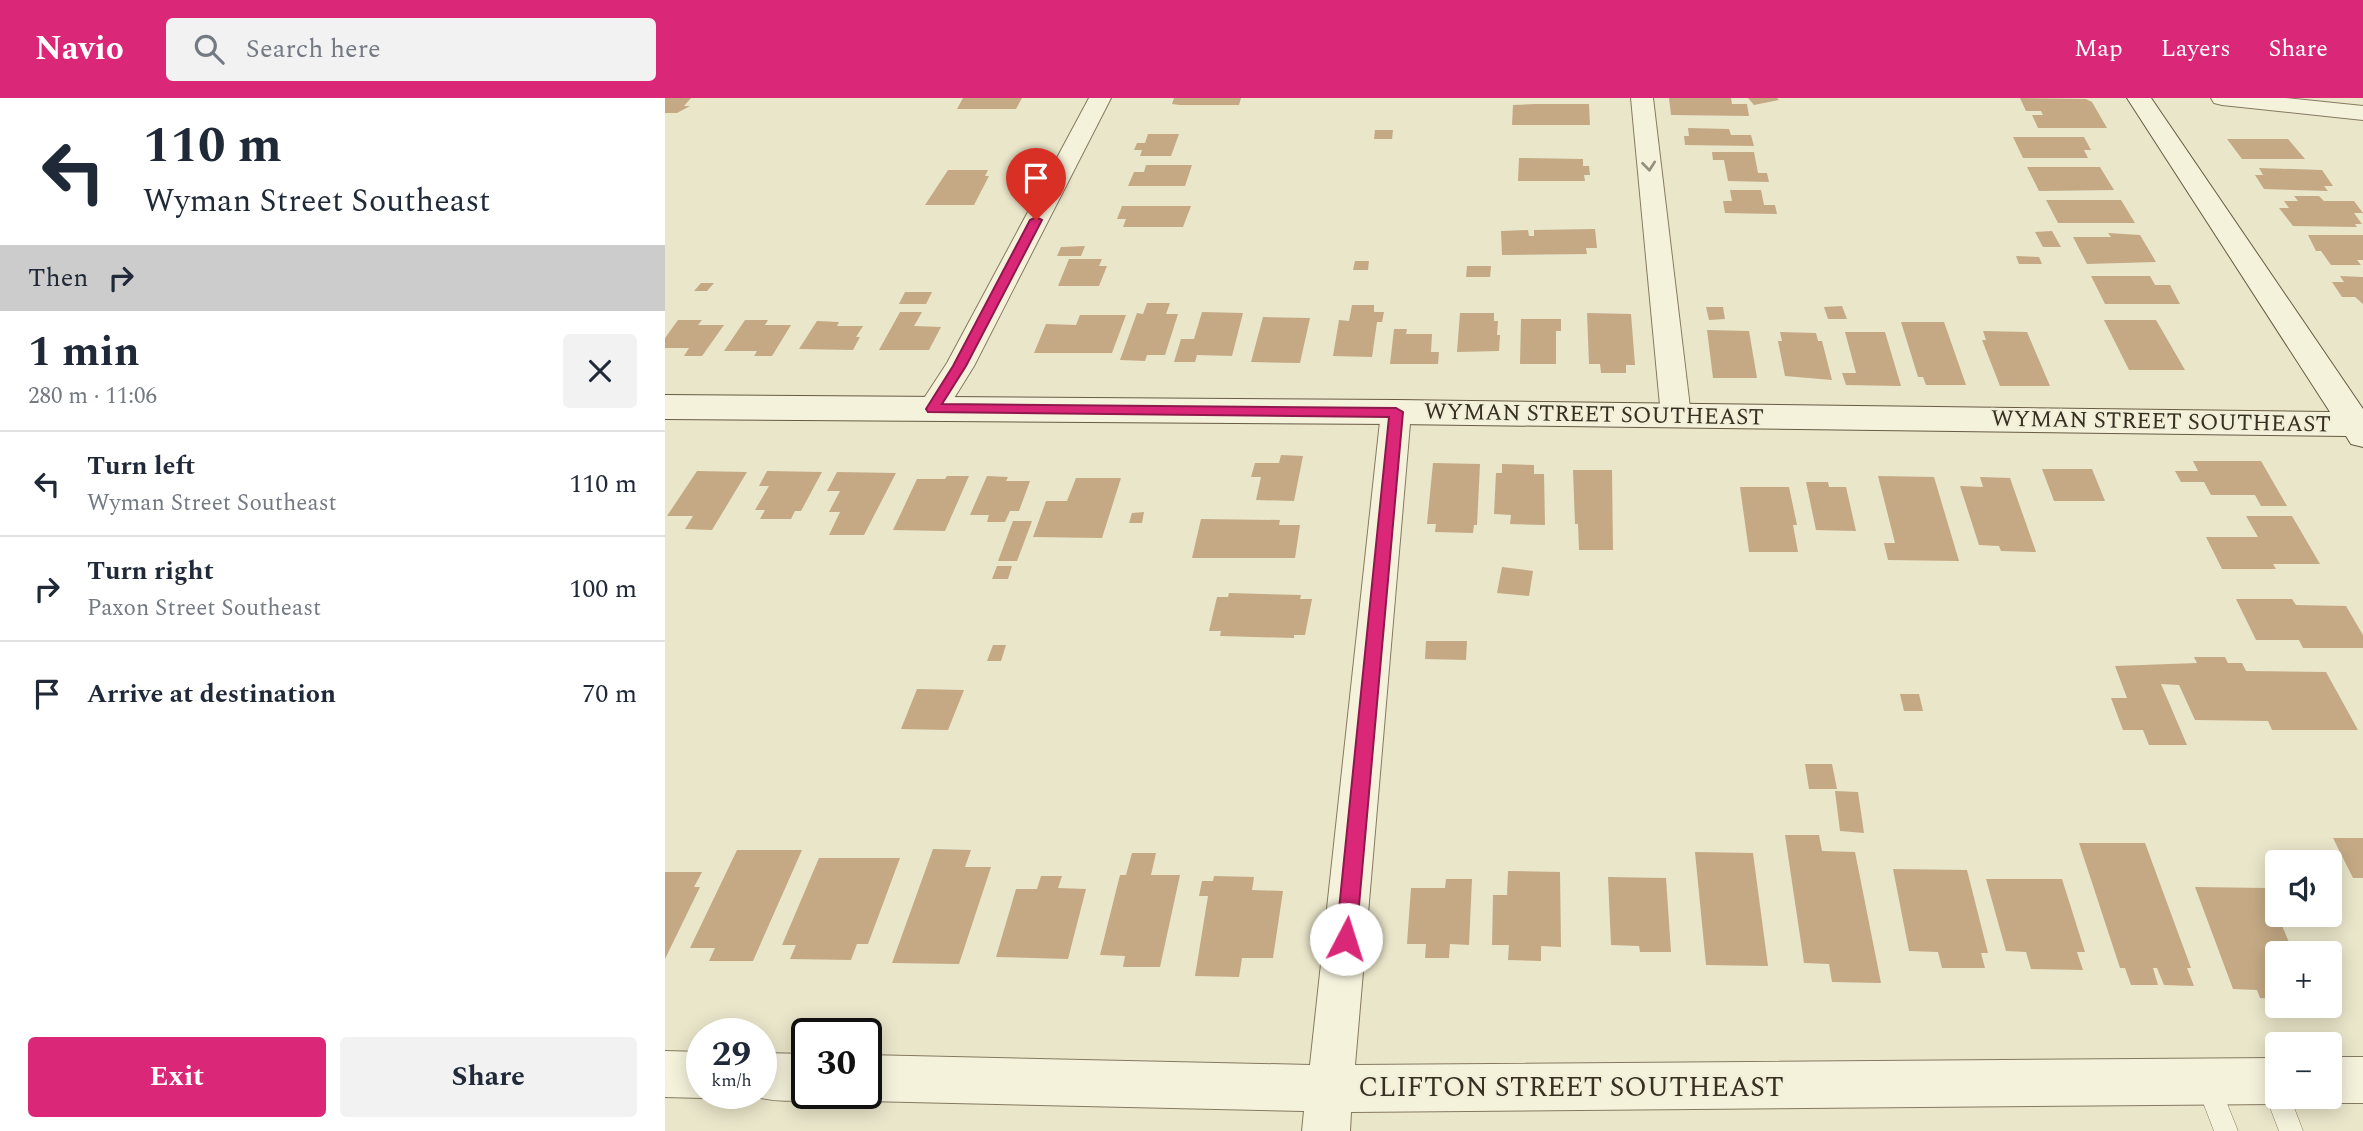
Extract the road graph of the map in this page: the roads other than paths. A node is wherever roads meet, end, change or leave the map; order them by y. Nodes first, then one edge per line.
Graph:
1 (1100, 98) edge
2 (1642, 98) edge
3 (2139, 98) edge
4 (2222, 98) edge
5 (2363, 113) edge
6 (665, 407) edge
7 (932, 409) junction
8 (1396, 412) junction
9 (1676, 415) junction
10 (2361, 428) edge
11 (665, 1074) edge
12 (686, 1074) edge
13 (882, 1079) edge
14 (2342, 1080) edge
15 (2363, 1080) edge
16 (2207, 1081) junction
17 (2265, 1087) edge
18 (2283, 1109) edge
19 (1329, 1110) edge
20 (2226, 1131) edge
21 (2291, 1131) edge

1 - 7 street
2 -> 9 street
3 - 10 street
4 - 5 street
6 - 7 street, WYMAN STREET SOUTHEAST
7 - 8 street, WYMAN STREET SOUTHEAST
8 - 9 street, WYMAN STREET SOUTHEAST
8 - 19 street
9 - 10 street, WYMAN STREET SOUTHEAST
11 - 12 street
13 - 19 street, CLIFTON STREET SOUTHEAST
14 - 15 street
16 - 17 street, CLIFTON STREET SOUTHEAST
16 - 19 street, CLIFTON STREET SOUTHEAST
16 - 20 lane
18 - 21 lane

